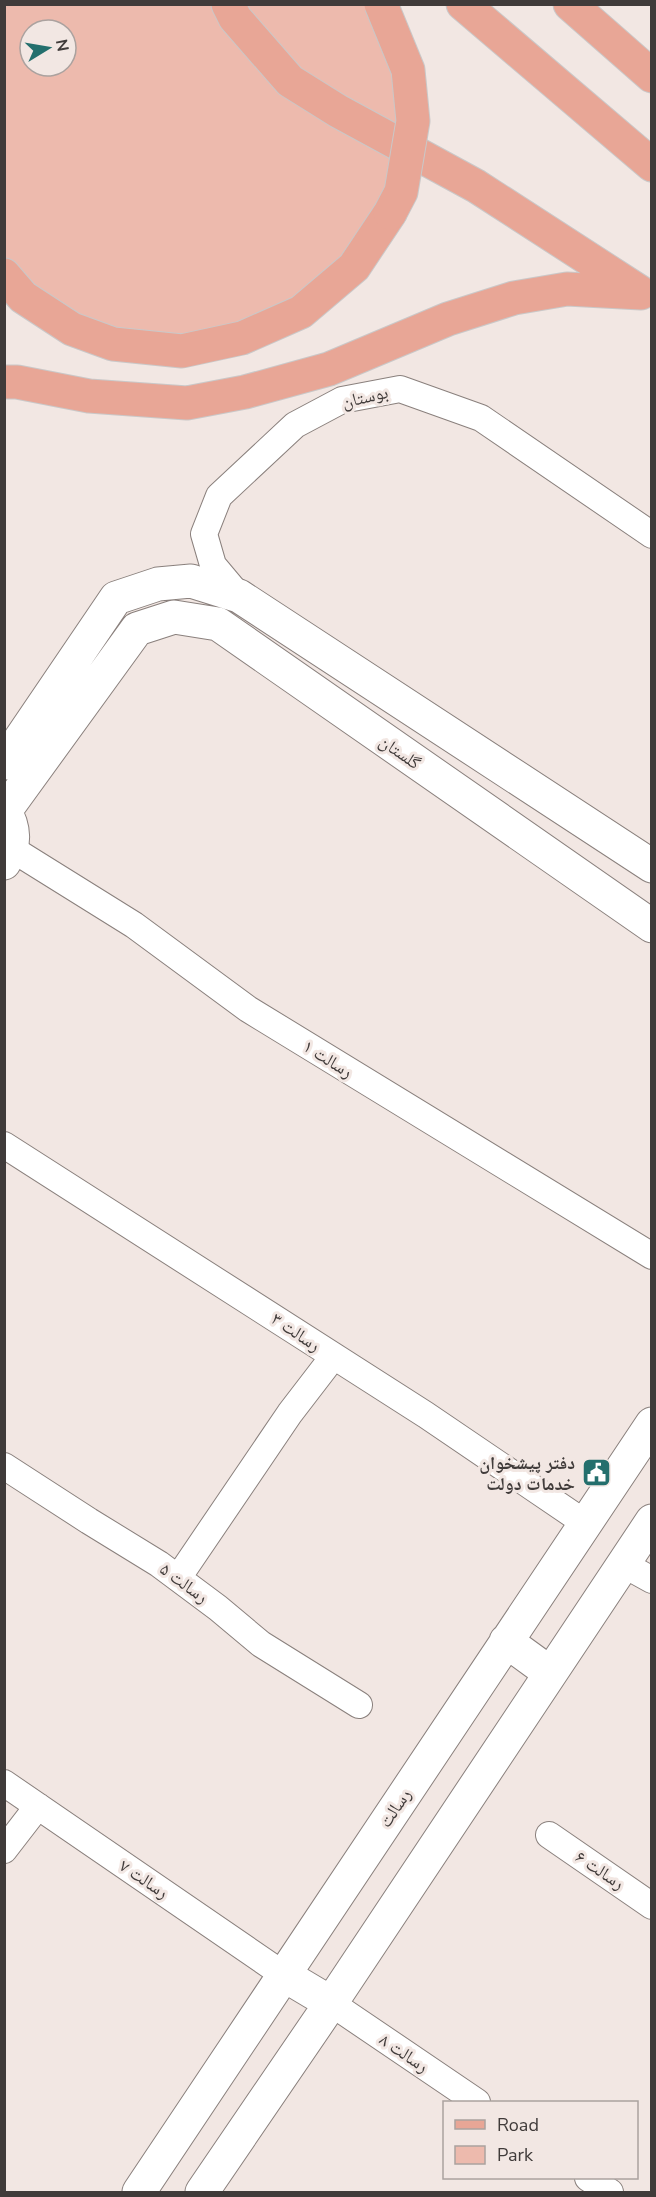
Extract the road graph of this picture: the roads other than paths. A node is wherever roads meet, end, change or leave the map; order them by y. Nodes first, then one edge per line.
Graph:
1 (228, 4) edge
2 (381, 4) edge
3 (463, 4) edge
4 (570, 4) edge
5 (651, 76) edge
6 (651, 165) edge
7 (4, 275) edge
8 (646, 296) edge
9 (4, 382) edge
10 (651, 535) edge
11 (238, 596) junction
12 (4, 764) edge
13 (5, 810) edge
14 (8, 856) edge
15 (651, 866) edge
16 (651, 926) edge
17 (4, 1145) edge
18 (651, 1256) edge
19 (333, 1357) junction
20 (651, 1424) edge
21 (4, 1466) edge
22 (651, 1521) edge
23 (585, 1523) junction
24 (622, 1564) junction
25 (178, 1578) junction
26 (651, 1580) edge
27 (506, 1641) junction
28 (550, 1673) junction
29 (359, 1704) dead end
30 (4, 1784) edge
31 (38, 1806) junction
32 (549, 1835) dead end
33 (4, 1850) edge
34 (651, 1906) edge
35 (284, 1975) junction
36 (331, 2003) junction
37 (474, 2101) edge
38 (589, 2179) edge
39 (139, 2193) edge
40 (202, 2193) edge
41 (610, 2193) edge

1 - 8 main road
2 - 7 main road, bridge
3 - 6 main road
4 - 5 main road
8 - 9 main road
10 - 11 street, بوستان
11 - 12 street
11 - 15 street
13 - 14 street
13 - 16 street, گلستان
14 - 18 street, رسالت ۱
17 - 19 street, رسالت ۳
19 - 23 street, رسالت ۳
19 - 25 street
20 - 23 street, رسالت
21 - 25 street, رسالت ۵
22 - 24 street
23 - 27 street, رسالت
24 - 26 street
24 - 28 street
25 - 29 street, رسالت ۵
27 - 28 street
27 - 35 street, رسالت
28 - 36 street
30 - 31 street, رسالت ۷
31 - 33 street
31 - 35 street, رسالت ۷
32 - 34 street, رسالت ۶
35 - 36 street
35 - 39 street, رسالت
36 - 37 street, رسالت ۸
36 - 40 street
38 - 41 street

